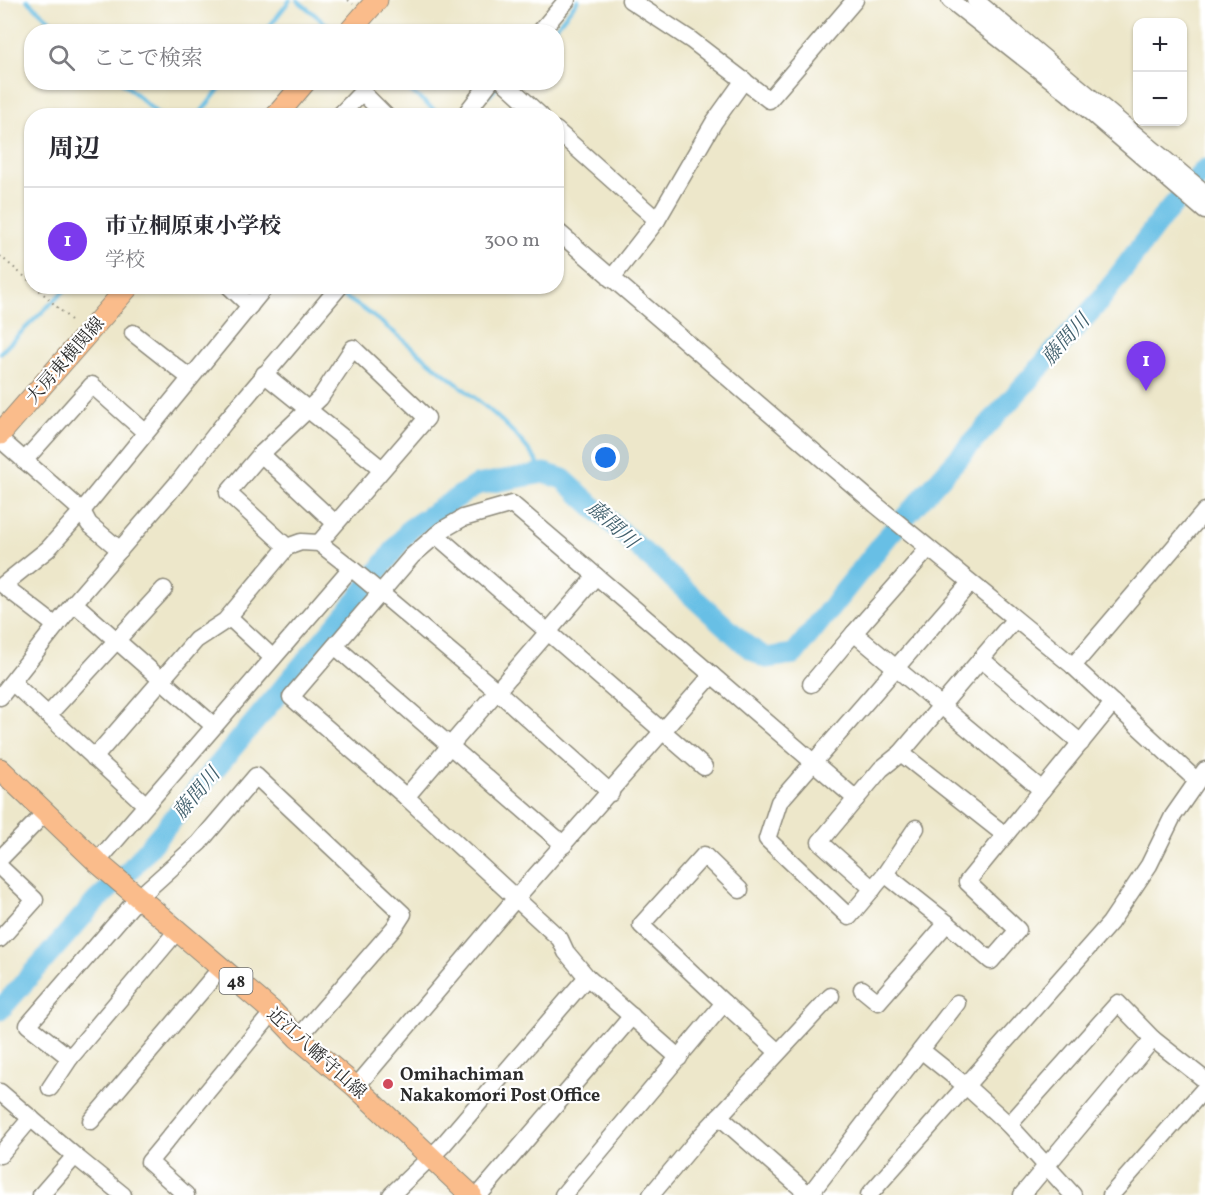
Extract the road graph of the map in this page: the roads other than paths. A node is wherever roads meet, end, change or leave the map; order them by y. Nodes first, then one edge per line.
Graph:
1 (376, 0) edge
2 (567, 0) edge
3 (630, 0) edge
4 (855, 0) edge
5 (950, 0) edge
6 (975, 0) edge
7 (356, 24) edge
8 (547, 24) edge
9 (744, 80) junction
10 (300, 90) edge
11 (484, 90) edge
12 (512, 90) edge
13 (287, 108) edge
14 (347, 108) edge
15 (378, 108) edge
16 (470, 108) edge
17 (532, 108) edge
18 (564, 137) edge
19 (1172, 172) junction
20 (1199, 194) edge
21 (1205, 211) edge
22 (657, 220) junction
23 (564, 237) edge
24 (611, 279) junction
25 (122, 294) edge
26 (237, 294) edge
27 (260, 294) edge
28 (333, 294) edge
29 (250, 306) junction
30 (133, 333) dead end
31 (264, 374) junction
32 (190, 378) junction
33 (305, 410) junction
34 (146, 432) junction
35 (0, 434) edge
36 (0, 439) edge
37 (261, 454) junction
38 (24, 461) junction
39 (382, 469) junction
40 (82, 511) junction
41 (1204, 513) edge
42 (335, 523) junction
43 (436, 535) junction
44 (319, 543) junction
45 (924, 545) junction
46 (286, 547) junction
47 (120, 550) junction
48 (351, 567) junction
49 (596, 576) junction
50 (970, 583) junction
51 (1, 586) edge
52 (164, 589) dead end
53 (380, 594) junction
54 (74, 603) junction
55 (229, 617) junction
56 (1015, 619) junction
57 (56, 626) junction
58 (547, 630) junction
59 (854, 633) junction
60 (116, 640) junction
61 (335, 646) junction
62 (273, 658) junction
63 (981, 659) junction
64 (1074, 666) junction
65 (897, 668) junction
66 (712, 675) junction
67 (163, 680) junction
68 (13, 683) junction
69 (811, 684) dead end
70 (496, 690) junction
71 (0, 697) edge
72 (1113, 703) junction
73 (943, 704) junction
74 (48, 715) junction
75 (214, 726) junction
76 (662, 733) junction
77 (1081, 743) junction
78 (448, 747) junction
79 (901, 753) junction
80 (94, 758) junction
81 (813, 764) junction
82 (704, 767) dead end
83 (0, 769) edge
84 (1200, 775) edge
85 (1042, 790) junction
86 (610, 793) junction
87 (406, 797) junction
88 (856, 799) junction
89 (146, 805) junction
90 (46, 813) junction
91 (916, 828) dead end
92 (1005, 835) junction
93 (564, 845) junction
94 (0, 860) edge
95 (97, 862) junction
96 (0, 867) edge
97 (885, 874) junction
98 (873, 889) junction
99 (740, 890) dead end
100 (138, 898) junction
101 (516, 898) junction
102 (947, 923) junction
103 (177, 931) junction
104 (0, 939) edge
105 (221, 968) junction
106 (588, 977) junction
107 (862, 989) dead end
108 (831, 996) dead end
109 (957, 1003) dead end
110 (724, 1004) junction
111 (273, 1012) junction
112 (632, 1016) junction
113 (298, 1038) junction
114 (1153, 1039) junction
115 (921, 1050) junction
116 (778, 1052) junction
117 (70, 1058) junction
118 (679, 1058) junction
119 (1205, 1080) edge
120 (966, 1086) junction
121 (356, 1087) junction
122 (50, 1088) dead end
123 (1205, 1088) edge
124 (0, 1092) edge
125 (719, 1116) junction
126 (32, 1118) junction
127 (91, 1121) dead end
128 (1009, 1125) junction
129 (0, 1155) edge
130 (75, 1155) junction
131 (430, 1156) junction
132 (1046, 1167) junction
133 (41, 1195) edge
134 (123, 1195) edge
135 (186, 1195) edge
136 (391, 1195) edge
137 (471, 1195) edge
138 (478, 1195) edge
139 (563, 1195) edge
140 (651, 1195) edge
141 (810, 1195) edge
142 (869, 1195) edge
143 (1022, 1195) edge
144 (1073, 1195) edge
145 (1111, 1195) edge

1 - 7 main road
2 - 8 street
3 - 9 street
4 - 9 street
5 - 19 street
6 - 19 street
9 - 22 street
10 - 13 main road
11 - 16 street
12 - 17 street
14 - 15 street
18 - 22 street
19 - 20 street
20 - 21 street
22 - 24 street
23 - 24 street
24 - 45 street
25 - 35 main road, 大房東横関線
26 - 29 street
27 - 29 street
28 - 31 street
29 - 32 street
30 - 32 street
31 - 33 street
31 - 47 street
32 - 34 street
33 - 37 street
33 - 39 street
33 - 39 street
34 - 38 street
34 - 40 street
36 - 38 street
37 - 42 street
37 - 46 street
38 - 40 street
39 - 42 street
40 - 47 street
40 - 51 street
41 - 64 street
42 - 44 street
43 - 49 street
43 - 53 street
43 - 58 street
44 - 46 street
44 - 48 street
45 - 50 street
45 - 59 street
46 - 55 street
47 - 54 street
48 - 53 street
48 - 62 street
49 - 58 street
49 - 66 street
50 - 56 street
50 - 65 street
51 - 57 street
52 - 60 street
53 - 61 street
53 - 70 street
54 - 57 street
54 - 60 street
55 - 62 street
55 - 67 street
56 - 63 street
56 - 64 street
57 - 68 street
58 - 70 street
58 - 76 street
59 - 65 street
59 - 69 street
60 - 67 street
60 - 74 street
61 - 78 street
61 - 87 street
62 - 75 street
63 - 73 street
63 - 77 street
64 - 72 street
65 - 73 street
65 - 81 street
66 - 76 street
66 - 81 street
67 - 75 street
67 - 80 street
68 - 71 street
68 - 74 street
70 - 78 street
70 - 86 street
72 - 77 street
72 - 84 street
73 - 79 street
73 - 85 street
74 - 80 street
75 - 89 street
76 - 82 street
76 - 86 street
77 - 85 street
78 - 87 street
78 - 93 street
79 - 88 street
79 - 92 street
80 - 89 street
81 - 88 street
81 - 98 street
83 - 90 main road, 近江八幡守山線 / 48
84 - 120 street
85 - 92 street
86 - 93 street
87 - 101 street
88 - 98 street
89 - 95 street
90 - 94 street
90 - 95 main road, 近江八幡守山線 / 48
91 - 97 street
92 - 102 street
93 - 101 street
95 - 100 main road, 近江八幡守山線 / 48
96 - 104 street
97 - 98 street
97 - 102 street
99 - 110 street
100 - 103 main road, 近江八幡守山線 / 48
100 - 113 street
100 - 117 street
101 - 106 street
101 - 121 street
102 - 107 street
103 - 105 main road, 近江八幡守山線 / 48
103 - 117 street
105 - 111 main road, 近江八幡守山線 / 48
105 - 127 street
106 - 112 street
106 - 131 street
108 - 116 street
109 - 115 street
110 - 116 street
110 - 118 street
111 - 113 main road, 近江八幡守山線 / 48
111 - 135 street
112 - 118 street
112 - 138 street
113 - 121 main road, 近江八幡守山線 / 48
114 - 119 street
114 - 128 street
114 - 132 street
115 - 120 street
115 - 141 street
116 - 125 street
117 - 122 street
118 - 139 street
120 - 128 street
120 - 142 street
121 - 131 main road, 近江八幡守山線 / 48
123 - 145 street
124 - 126 street
125 - 140 street
125 - 141 street
126 - 129 street
126 - 130 street
128 - 132 street
130 - 133 street
130 - 134 street
131 - 136 street
131 - 137 main road, 近江八幡守山線 / 48
132 - 143 street
132 - 144 street

